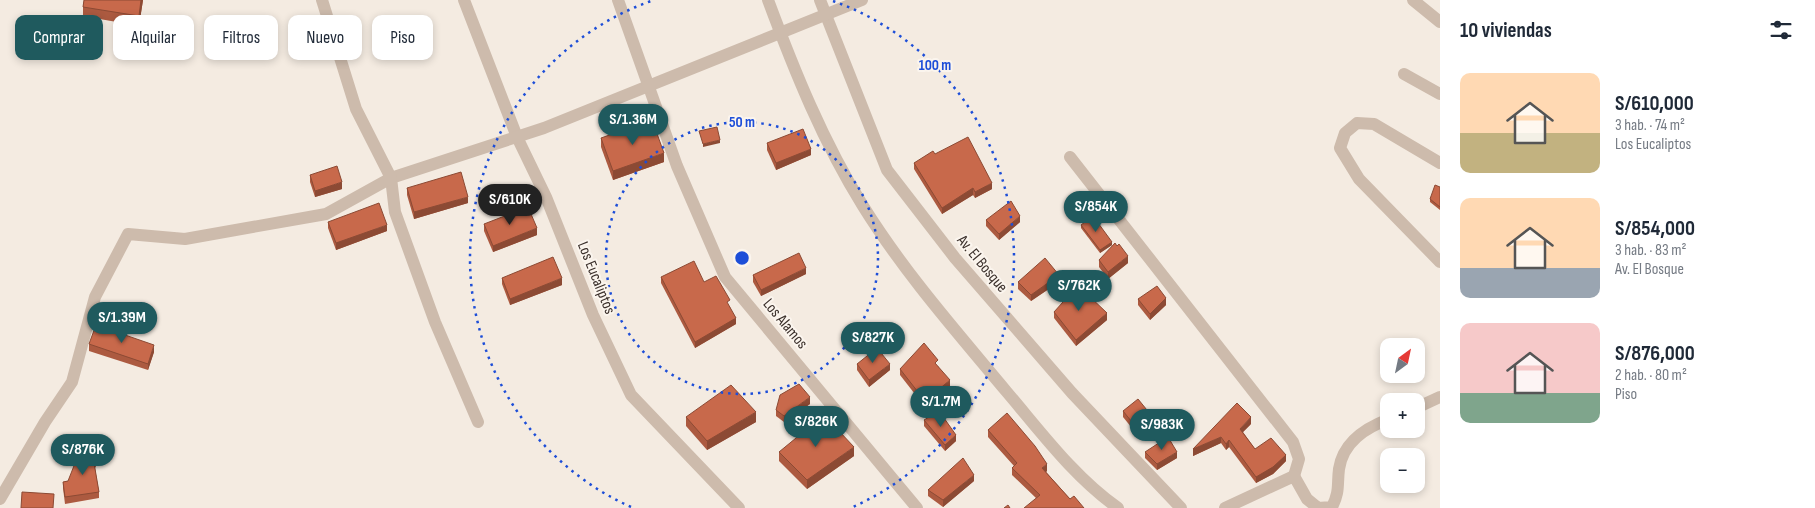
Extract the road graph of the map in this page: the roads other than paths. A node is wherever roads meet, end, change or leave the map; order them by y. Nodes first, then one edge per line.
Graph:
1 (322, 0) edge
2 (464, 0) edge
3 (618, 0) edge
4 (768, 0) edge
5 (820, 0) edge
6 (862, 0) edge
7 (1412, 0) edge
8 (826, 15) junction
9 (1440, 22) edge
10 (780, 32) junction
11 (1404, 74) dead end
12 (650, 84) junction
13 (1440, 94) edge
14 (517, 138) junction
15 (1070, 157) dead end
16 (1440, 163) edge
17 (391, 178) junction
18 (1440, 260) edge
19 (1440, 397) edge
20 (1425, 404) edge
21 (478, 422) dead end
22 (1380, 424) edge
23 (1294, 476) junction
24 (0, 499) edge
25 (739, 508) edge
26 (917, 508) edge
27 (1118, 508) edge
28 (1181, 508) edge
29 (1225, 508) edge
30 (1318, 508) edge

1 - 17 street
2 - 14 street, Los Eucaliptos
3 - 12 street, Los Alamos
4 - 10 street
5 - 8 street, Av. El Bosque
6 - 8 street
7 - 9 street
8 - 10 street
8 - 28 street, Av. El Bosque
10 - 12 street
10 - 27 street
11 - 13 street
12 - 14 street
12 - 26 street, Los Alamos
14 - 17 street
14 - 25 street, Los Eucaliptos
15 - 23 street
16 - 18 street
17 - 21 street
17 - 24 street
19 - 20 street
22 - 30 street
23 - 29 street
23 - 30 street

